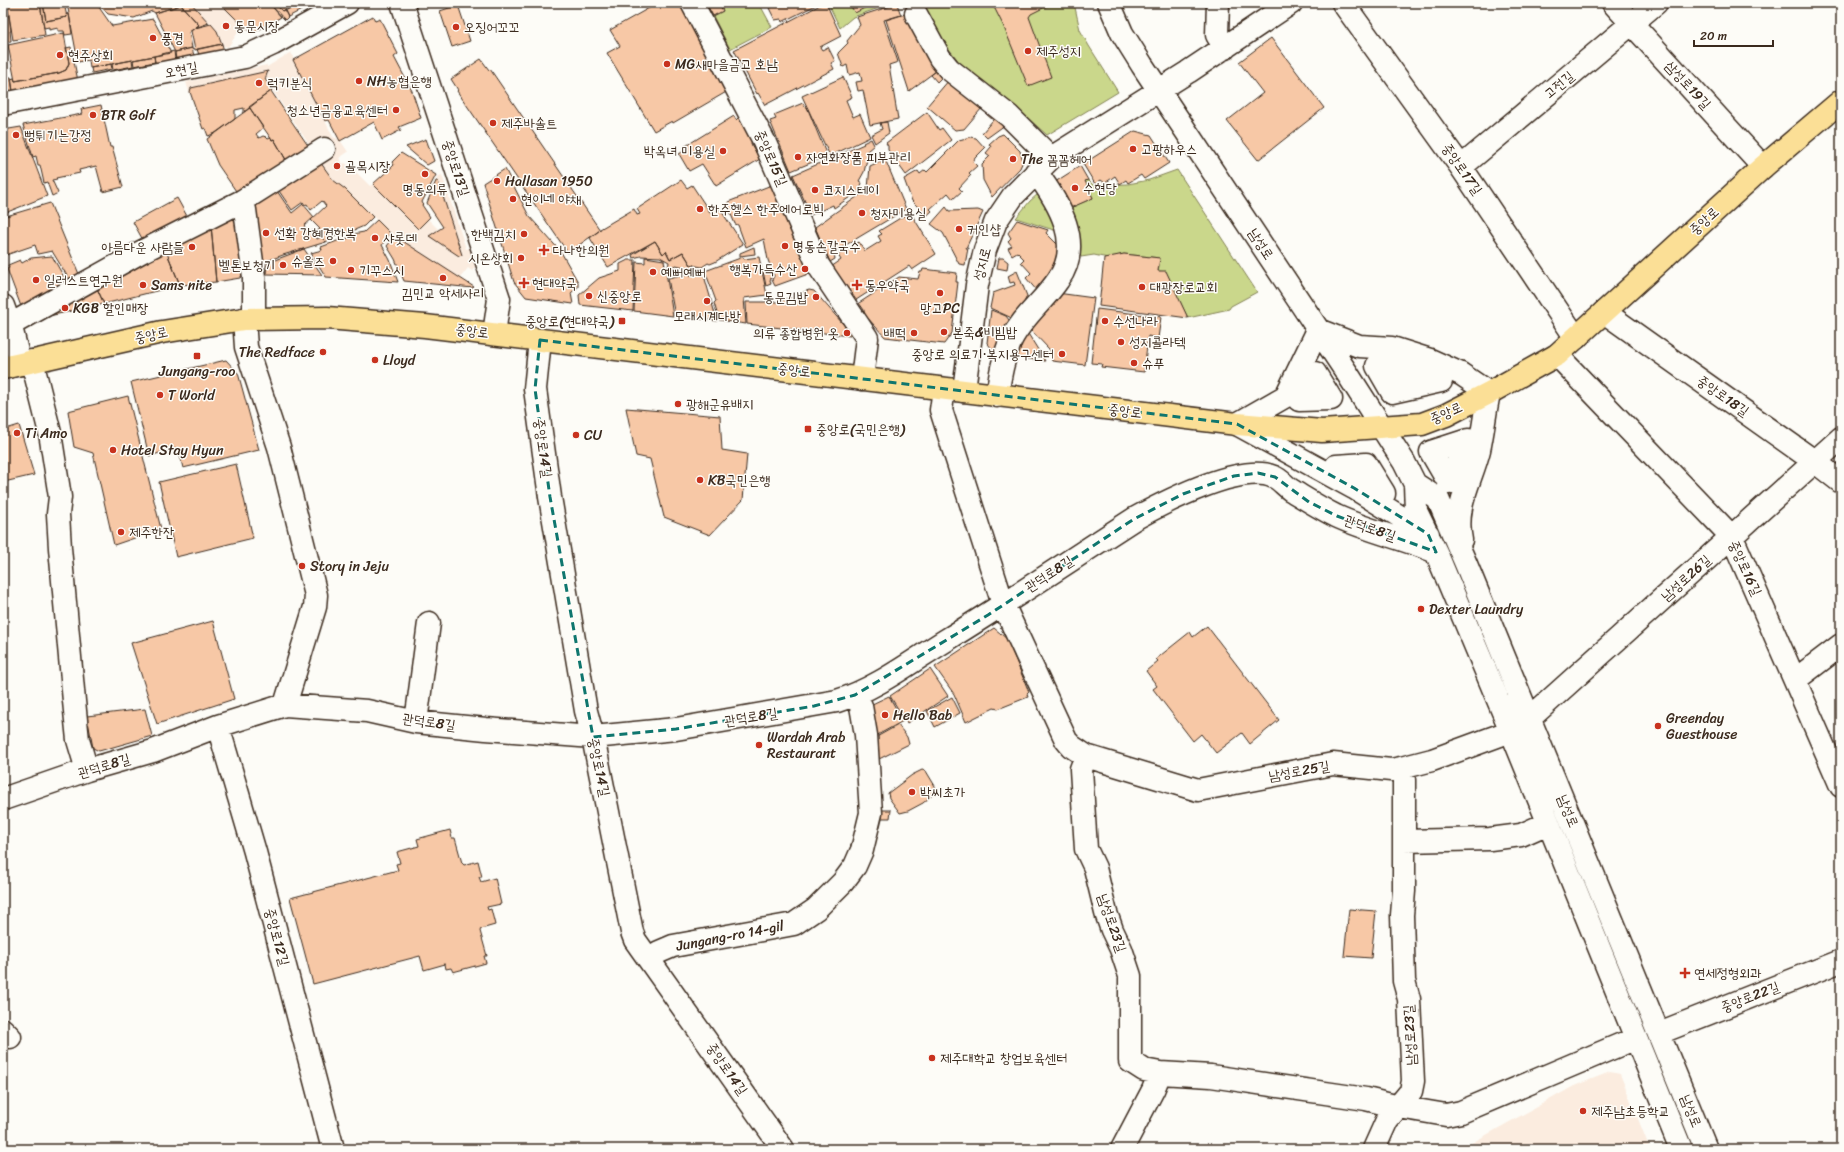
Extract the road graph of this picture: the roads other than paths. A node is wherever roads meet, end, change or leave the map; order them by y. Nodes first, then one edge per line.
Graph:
1 (347, 3) edge
2 (402, 3) edge
3 (692, 3) edge
4 (1109, 3) edge
5 (1218, 3) edge
6 (1291, 3) edge
7 (1343, 3) edge
8 (1613, 3) edge
9 (1656, 3) edge
10 (916, 14) dead end
11 (1632, 24) junction
12 (1226, 48) junction
13 (1159, 90) junction
14 (1841, 101) edge
15 (3, 104) edge
16 (324, 149) dead end
17 (1044, 165) junction
18 (1461, 167) junction
19 (1763, 167) junction
20 (242, 201) junction
21 (1604, 312) junction
22 (6, 315) edge
23 (249, 319) junction
24 (1318, 330) junction
25 (494, 334) junction
26 (1576, 338) junction
27 (540, 340) junction
28 (1557, 355) junction
29 (18, 364) edge
30 (862, 378) junction
31 (954, 390) junction
32 (1489, 393) junction
33 (997, 396) junction
34 (1237, 424) junction
35 (1381, 427) junction
36 (1841, 438) edge
37 (1814, 461) junction
38 (1841, 482) edge
39 (1416, 484) junction
40 (1732, 537) junction
41 (1432, 543) junction
42 (1466, 564) junction
43 (1003, 604) junction
44 (428, 623) dead end
45 (1841, 645) edge
46 (1795, 680) junction
47 (855, 695) junction
48 (285, 705) junction
49 (1530, 718) junction
50 (416, 722) junction
51 (218, 726) junction
52 (1511, 731) junction
53 (593, 737) junction
54 (1086, 756) junction
55 (1401, 768) junction
56 (87, 770) junction
57 (1841, 786) edge
58 (3, 800) edge
59 (1548, 823) junction
60 (1404, 841) junction
61 (649, 959) junction
62 (1841, 961) edge
63 (1659, 1033) junction
64 (1636, 1038) junction
65 (1160, 1073) junction
66 (1399, 1107) junction
67 (779, 1148) edge
68 (333, 1149) edge
69 (1122, 1149) edge
70 (1374, 1149) edge
71 (1681, 1149) edge
72 (1706, 1149) edge

1 - 15 street, 오현길
2 - 25 street, 중앙로13길
3 - 30 street, 중앙로15길
4 - 13 street, 남성로
5 - 12 street
6 - 12 street, 성지로
7 - 18 street, 중앙로17길
8 - 11 street, 삼성로19길
9 - 11 street, 고전길
10 - 17 street
11 - 18 street, 고전길
11 - 19 street, 삼성로19길
12 - 13 street, 성지로
13 - 17 street, 성지로
13 - 24 street, 남성로
14 - 19 main road, 중앙로
16 - 20 street
17 - 31 street, 성지로
17 - 33 street
18 - 26 street, 중앙로17길
19 - 21 main road, 중앙로
20 - 22 street
20 - 23 street
21 - 26 main road, 중앙로
21 - 37 street, 중앙로18길
22 - 29 street
23 - 25 main road, 중앙로
23 - 29 main road, 중앙로
23 - 48 street
24 - 32 street
24 - 34 street
24 - 35 street, 남성로
25 - 27 main road, 중앙로
26 - 28 main road, 중앙로
27 - 30 main road, 중앙로
27 - 53 street, 중앙로14길
28 - 32 main road, 중앙로
28 - 40 street, 중앙로16길
29 - 56 street
30 - 31 main road, 중앙로
31 - 33 main road, 중앙로
31 - 43 street
32 - 35 main road, 중앙로
32 - 42 street
33 - 34 main road, 중앙로
34 - 35 main road, 중앙로
34 - 41 street
35 - 39 street, 남성로
36 - 37 street, 남성로26길
37 - 38 street, 중앙로18길
37 - 40 street, 남성로26길
39 - 41 street, 남성로
39 - 42 street, 남성로
40 - 46 street, 중앙로16길
40 - 49 street, 남성로26길
41 - 43 street, 관덕로8길
41 - 52 street, 남성로
42 - 49 street, 남성로
43 - 47 street, 관덕로8길
43 - 54 street
44 - 50 street
45 - 46 street
46 - 57 street, 중앙로16길
47 - 53 street, 관덕로8길
47 - 61 street, Jungang-ro 14-gil
48 - 50 street, 관덕로8길
48 - 51 street, 관덕로8길
49 - 63 street, 남성로
50 - 53 street, 관덕로8길
51 - 56 street, 관덕로8길
51 - 68 street, 중앙로12길
52 - 55 street, 남성로25길
52 - 59 street, 남성로
53 - 61 street, 중앙로14길
54 - 55 street, 남성로25길
54 - 65 street, 남성로23길
55 - 60 street, 남성로23길
56 - 58 street, 관덕로8길
59 - 60 street
59 - 64 street, 남성로
60 - 66 street, 남성로23길
61 - 67 street, 중앙로14길
62 - 63 street, 중앙로22길
63 - 72 street, 남성로
64 - 66 street, 남성로23길
64 - 71 street, 남성로
65 - 66 street, 남성로23길
65 - 69 street
66 - 70 street

